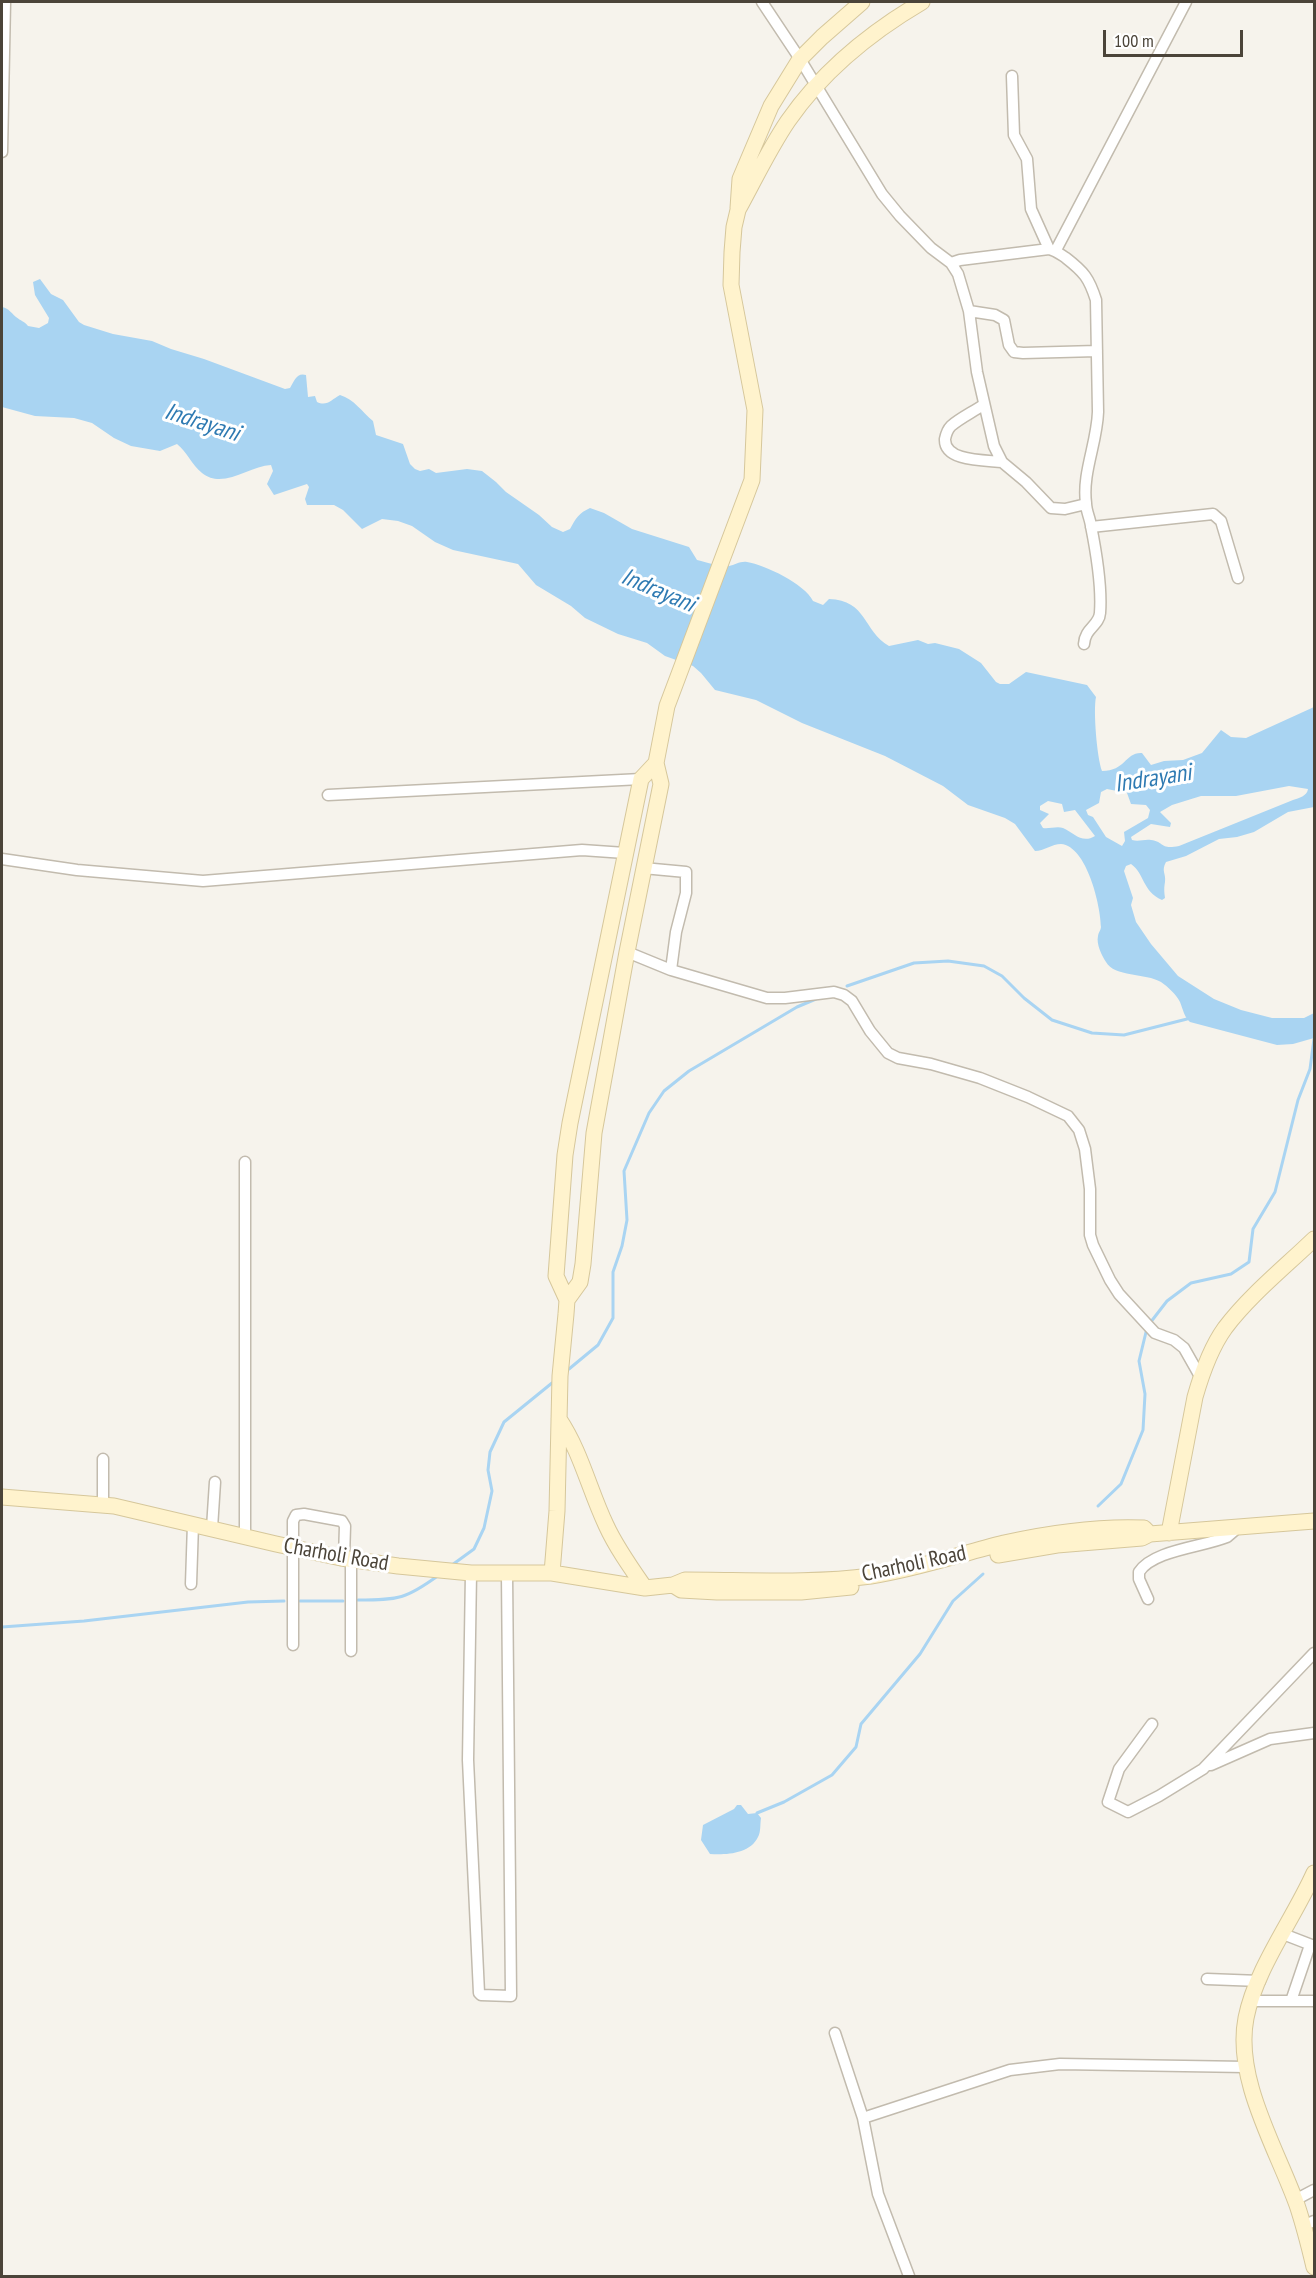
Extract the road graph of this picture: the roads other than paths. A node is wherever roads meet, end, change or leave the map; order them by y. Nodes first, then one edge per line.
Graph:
1 (762, 2) edge
2 (862, 2) edge
3 (922, 2) edge
4 (1186, 2) edge
5 (4, 7) edge
6 (800, 59) junction
7 (1012, 76) dead end
8 (817, 87) junction
9 (2, 152) edge
10 (738, 210) junction
11 (1053, 250) junction
12 (951, 263) junction
13 (969, 311) junction
14 (1096, 351) junction
15 (983, 405) junction
16 (1002, 462) junction
17 (1086, 504) junction
18 (1091, 527) junction
19 (1238, 578) dead end
20 (1084, 644) dead end
21 (656, 763) junction
22 (641, 779) junction
23 (328, 795) dead end
24 (625, 853) junction
25 (2, 859) edge
26 (643, 868) junction
27 (627, 952) junction
28 (671, 970) junction
29 (244, 1162) dead end
30 (1314, 1239) edge
31 (567, 1300) junction
32 (1201, 1378) junction
33 (560, 1419) junction
34 (103, 1460) dead end
35 (215, 1482) dead end
36 (2, 1497) edge
37 (104, 1505) junction
38 (1314, 1521) edge
39 (193, 1524) junction
40 (1236, 1526) junction
41 (212, 1528) junction
42 (1169, 1533) junction
43 (245, 1535) junction
44 (293, 1548) junction
45 (347, 1559) junction
46 (471, 1573) junction
47 (552, 1573) junction
48 (507, 1574) junction
49 (191, 1584) dead end
50 (645, 1588) junction
51 (1148, 1599) dead end
52 (293, 1646) dead end
53 (351, 1651) dead end
54 (1314, 1653) edge
55 (1152, 1724) dead end
56 (1314, 1732) edge
57 (1203, 1769) junction
58 (1314, 1874) edge
59 (1283, 1934) junction
60 (1312, 1946) edge
61 (1207, 1979) dead end
62 (1260, 1981) junction
63 (1251, 2001) junction
64 (1291, 2001) junction
65 (1314, 2001) edge
66 (835, 2032) dead end
67 (1246, 2067) junction
68 (863, 2118) junction
69 (1314, 2190) edge
70 (1294, 2200) junction
71 (1309, 2224) edge
72 (1314, 2267) edge
73 (909, 2277) edge

1 - 6 street
2 - 6 street
3 - 8 street
4 - 11 street
5 - 9 street
6 - 8 street
6 - 10 street
7 - 11 street
8 - 10 street
8 - 12 street
10 - 21 street
11 - 12 street
11 - 14 street
12 - 13 street
13 - 14 street
13 - 15 street
14 - 17 street
15 - 16 street
15 - 16 street
16 - 17 street
17 - 18 street
18 - 19 street
18 - 20 street
21 - 22 street
21 - 26 street
22 - 23 street
22 - 24 street
24 - 25 street
24 - 31 street
26 - 27 street
26 - 28 street
27 - 28 street
27 - 31 street
28 - 32 street
29 - 43 street
30 - 32 street
31 - 33 street
32 - 42 street
33 - 47 street
33 - 50 street
34 - 37 street
35 - 41 street
36 - 37 street, Charholi Road
37 - 39 street, Charholi Road
38 - 40 street, Charholi Road
39 - 41 street, Charholi Road
39 - 49 street
40 - 42 street, Charholi Road
40 - 51 street
41 - 43 street, Charholi Road
42 - 50 street, Charholi Road
43 - 44 street, Charholi Road
44 - 45 street, Charholi Road
44 - 45 street
44 - 52 street
45 - 46 street, Charholi Road
45 - 53 street
46 - 48 street, Charholi Road
46 - 48 street
47 - 48 street, Charholi Road
47 - 50 street, Charholi Road
54 - 57 street
55 - 57 street
56 - 57 street
58 - 59 street
59 - 60 street
59 - 62 street
60 - 64 street
61 - 62 street
62 - 63 street
63 - 64 street
63 - 67 street
64 - 65 street
66 - 68 street
67 - 68 street
67 - 70 street
68 - 73 street
69 - 70 street
70 - 71 street
71 - 72 street

